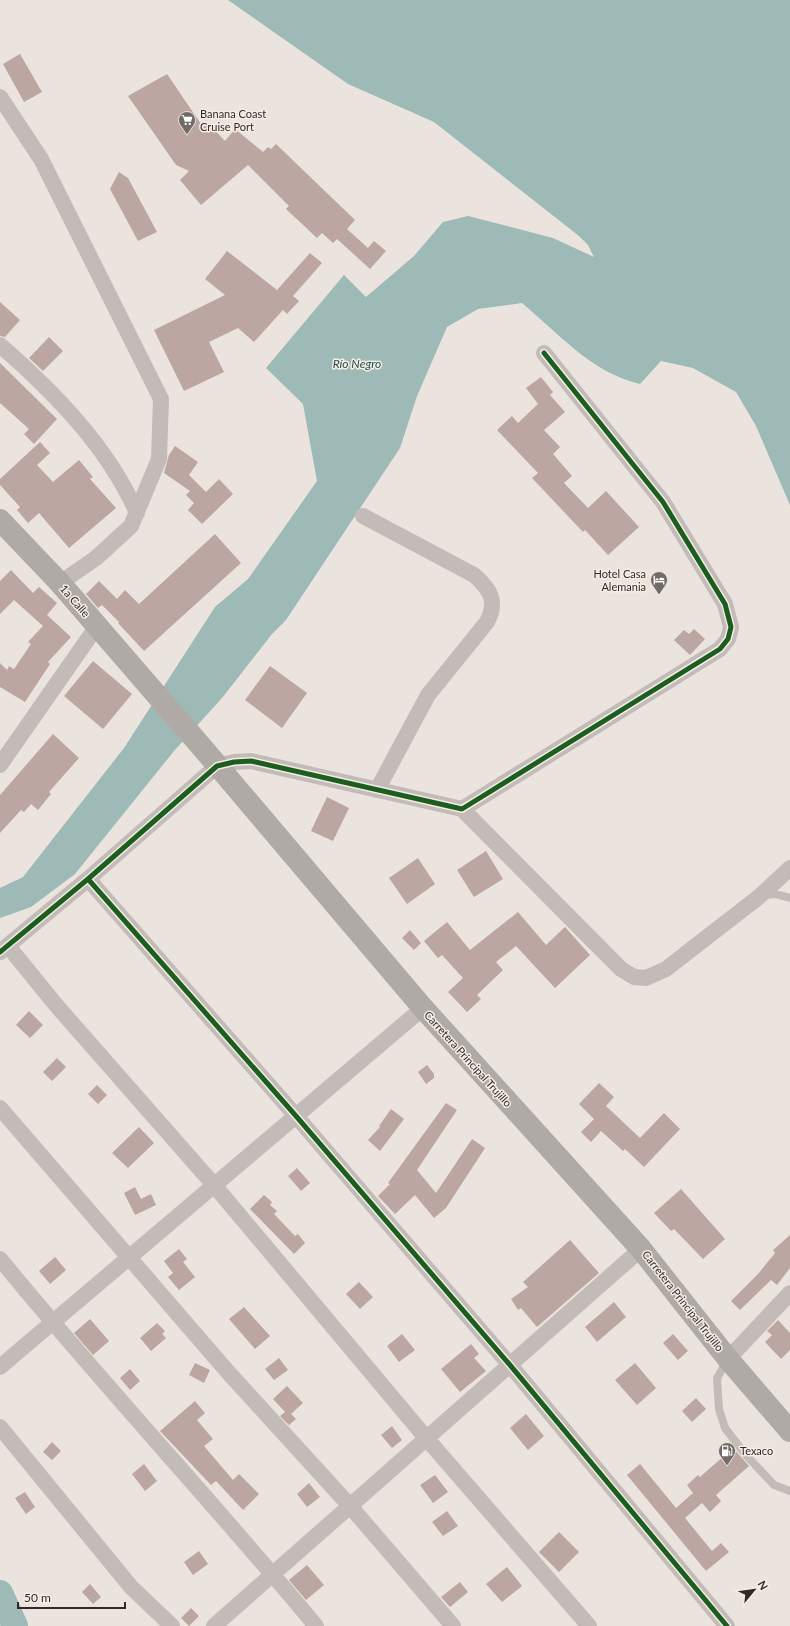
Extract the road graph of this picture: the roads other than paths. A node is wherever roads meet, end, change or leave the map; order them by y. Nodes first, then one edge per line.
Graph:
1 (0, 97) edge
2 (0, 345) edge
3 (544, 353) dead end
4 (137, 512) junction
5 (363, 516) dead end
6 (0, 520) edge
7 (60, 583) junction
8 (97, 626) junction
9 (148, 685) joint
10 (212, 759) junction
11 (0, 765) edge
12 (377, 790) junction
13 (462, 809) junction
14 (790, 868) edge
15 (88, 879) junction
16 (760, 896) junction
17 (790, 898) edge
18 (4, 949) edge
19 (423, 1008) junction
20 (0, 1108) edge
21 (296, 1116) junction
22 (214, 1185) junction
23 (642, 1249) junction
24 (128, 1258) junction
25 (0, 1259) edge
26 (790, 1293) edge
27 (52, 1323) junction
28 (728, 1359) junction
29 (510, 1365) junction
30 (0, 1367) edge
31 (0, 1427) edge
32 (790, 1431) edge
33 (427, 1439) junction
34 (790, 1491) edge
35 (350, 1506) junction
36 (273, 1574) junction
37 (172, 1626) edge
38 (214, 1626) edge
39 (316, 1626) edge
40 (453, 1626) edge
41 (589, 1626) edge
42 (727, 1626) edge

1 - 4 street
2 - 4 street
3 - 13 street
4 - 7 street
5 - 12 street
6 - 7 main road, 1a Calle
7 - 8 main road, 1a Calle
8 - 9 main road, 1a Calle
8 - 11 street
9 - 10 main road, Carretera Principal Trujillo
10 - 12 street
10 - 15 street
10 - 19 main road, Carretera Principal Trujillo
12 - 13 street
13 - 16 street
14 - 16 street
15 - 18 street
15 - 21 street
16 - 17 lane
18 - 22 street
19 - 21 street
19 - 23 main road, Carretera Principal Trujillo
20 - 24 street
21 - 22 street
21 - 29 street
22 - 24 street
22 - 33 street
23 - 28 main road, Carretera Principal Trujillo
23 - 29 street
24 - 27 street
24 - 35 street
25 - 27 street
26 - 28 street
27 - 30 street
27 - 36 street
28 - 32 main road, Carretera Principal Trujillo
28 - 34 lane
29 - 33 street
29 - 42 street
31 - 37 street
33 - 35 street
33 - 41 street
35 - 36 street
35 - 40 street
36 - 38 street
36 - 39 street

